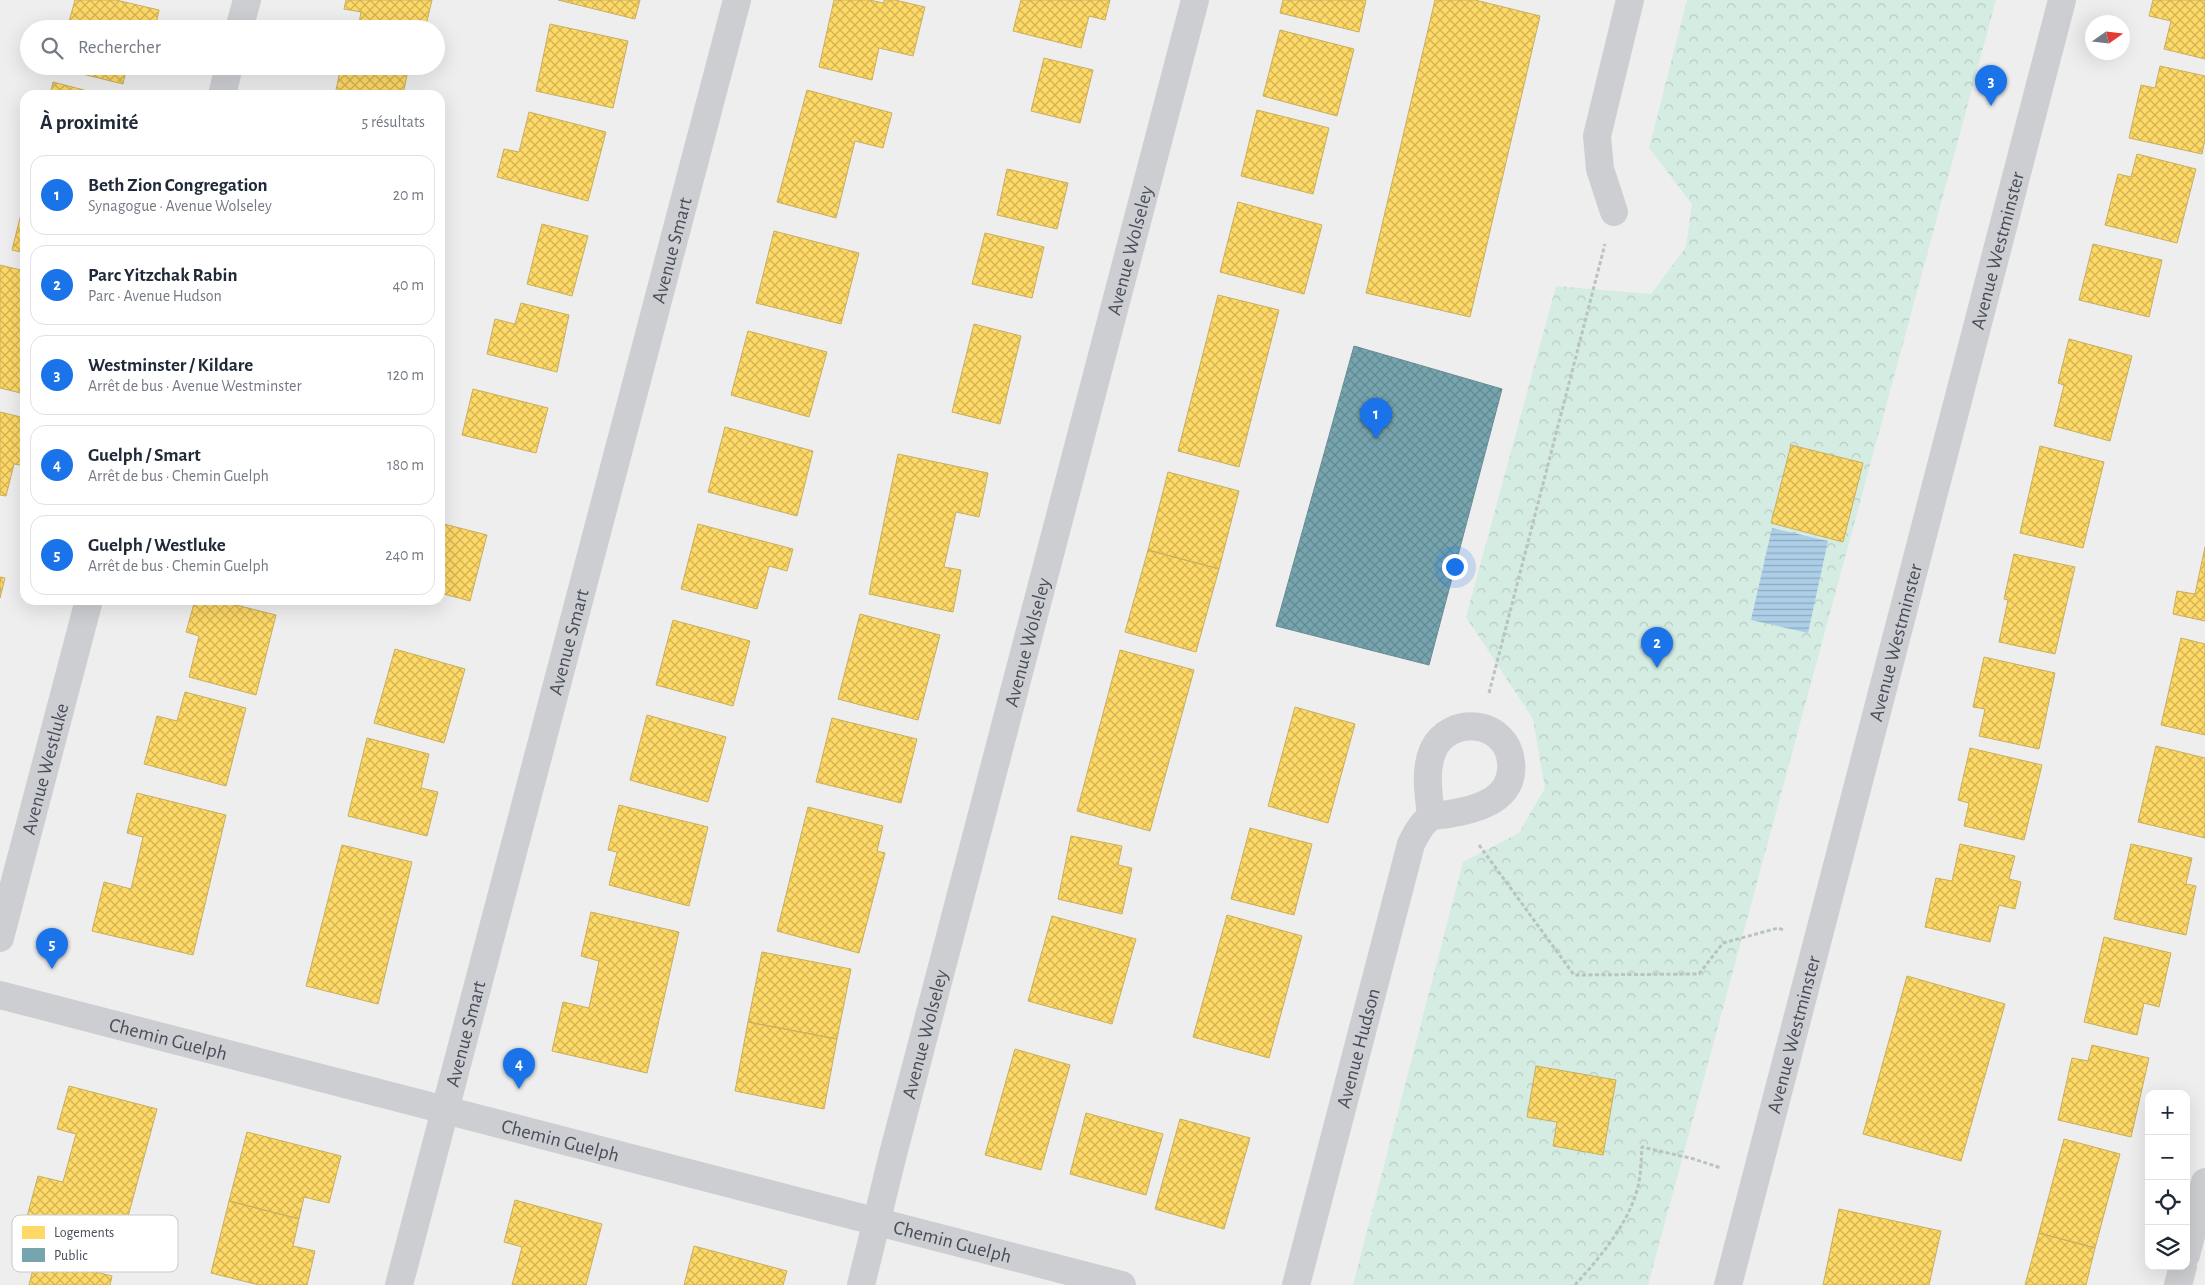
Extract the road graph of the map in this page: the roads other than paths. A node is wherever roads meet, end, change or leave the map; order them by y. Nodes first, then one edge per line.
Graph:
1 (247, 0) edge
2 (737, 0) edge
3 (1195, 0) edge
4 (1630, 0) edge
5 (2062, 0) edge
6 (241, 20) edge
7 (227, 75) edge
8 (223, 90) edge
9 (1614, 212) road end
10 (88, 605) edge
11 (1431, 817) dead end
12 (0, 938) edge
13 (0, 995) edge
14 (446, 1109) junction
15 (2205, 1182) edge
16 (877, 1222) junction
17 (2190, 1240) edge
18 (2182, 1270) edge
19 (399, 1285) edge
20 (861, 1285) edge
21 (1122, 1285) edge
22 (1296, 1285) edge
23 (1728, 1285) edge
24 (2178, 1285) edge

1 - 6 street
2 - 14 street, Avenue Smart
3 - 16 street, Avenue Wolseley
4 - 9 street
5 - 23 street, Avenue Westminster
7 - 8 street
10 - 12 street, Avenue Westluke
11 - 22 street, Avenue Hudson
13 - 14 street, Chemin Guelph
14 - 16 street, Chemin Guelph
14 - 19 street, Avenue Smart
15 - 17 street
16 - 20 street, Avenue Wolseley
16 - 21 street, Chemin Guelph
18 - 24 street

